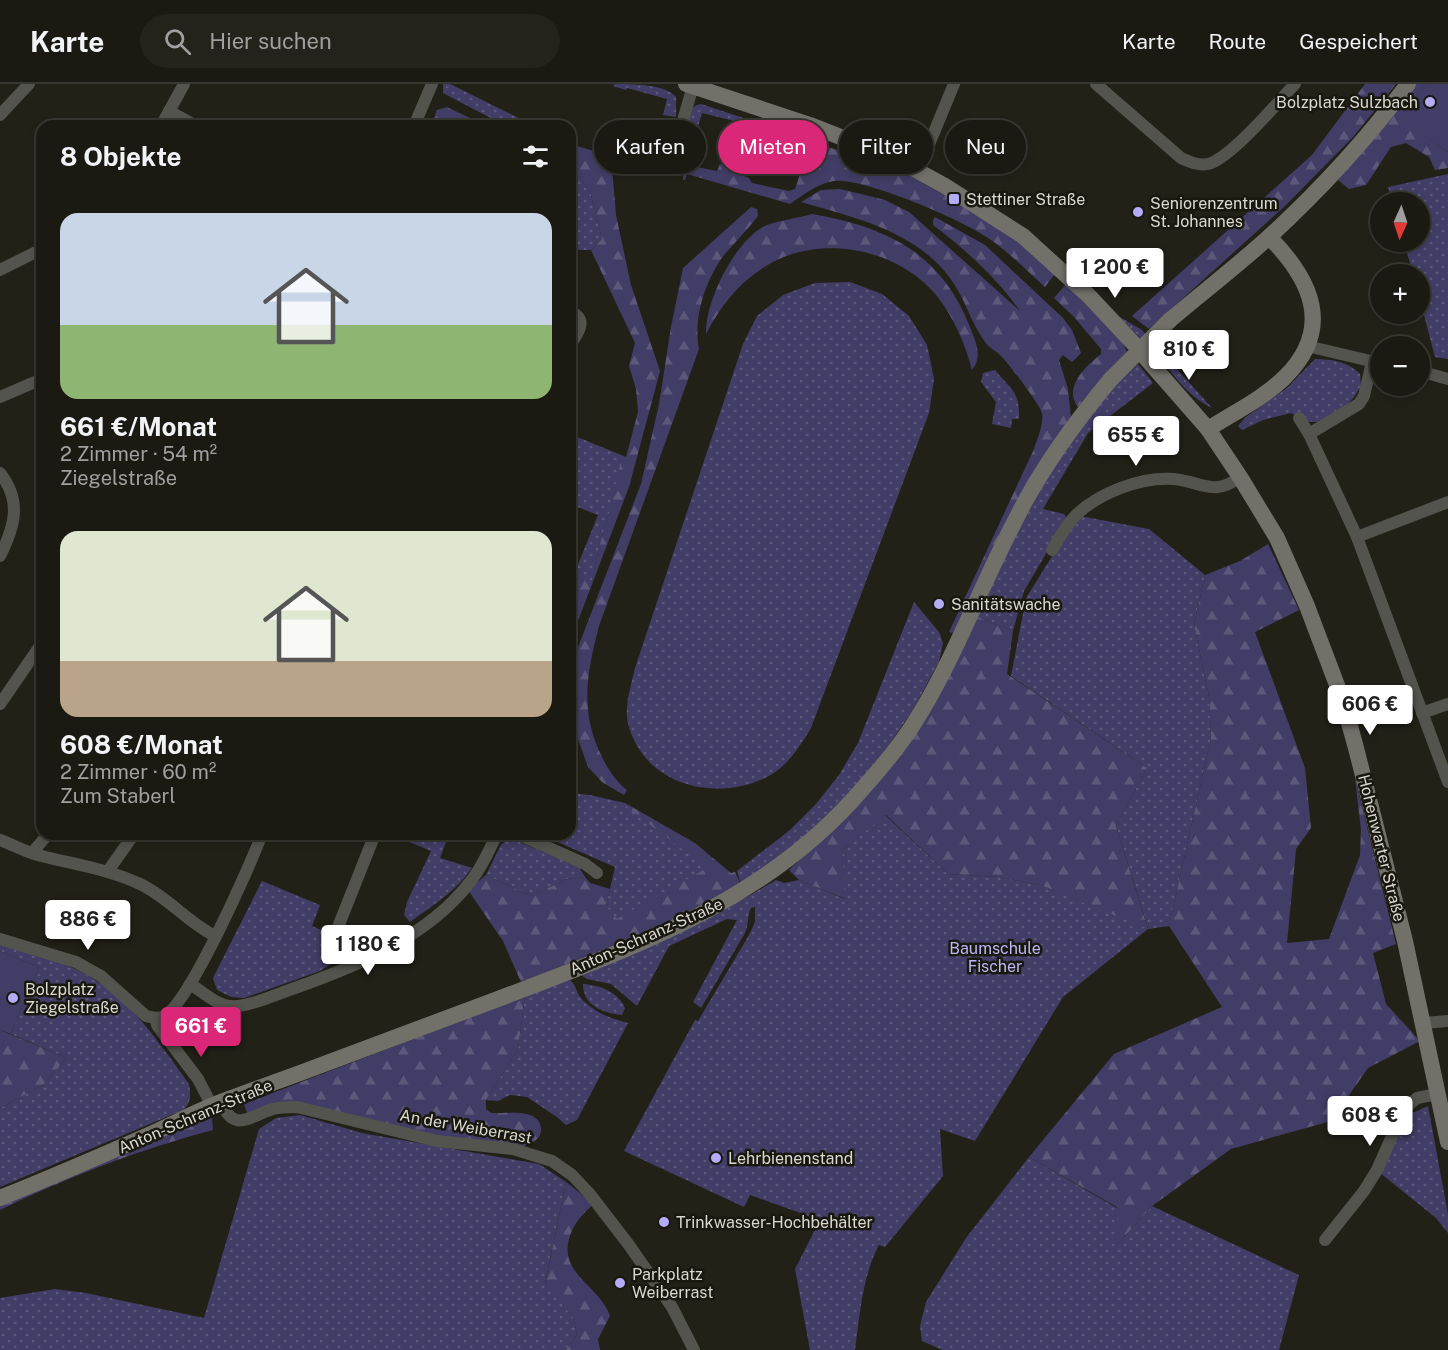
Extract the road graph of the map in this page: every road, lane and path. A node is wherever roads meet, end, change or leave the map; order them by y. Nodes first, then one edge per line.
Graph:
1 (29, 84) edge
2 (184, 84) edge
3 (432, 84) edge
4 (954, 84) edge
5 (1096, 84) edge
6 (1295, 84) edge
7 (1408, 84) edge
8 (689, 85) edge
9 (169, 111) junction
10 (0, 115) edge
11 (164, 120) edge
12 (185, 120) edge
13 (417, 120) edge
14 (684, 120) edge
15 (933, 135) edge
16 (839, 136) edge
17 (923, 174) edge
18 (1269, 237) junction
19 (36, 252) edge
20 (0, 270) edge
21 (576, 315) edge
22 (576, 337) edge
23 (1307, 346) junction
24 (1370, 361) edge
25 (1430, 374) edge
26 (1370, 379) edge
27 (1448, 379) edge
28 (36, 382) edge
29 (0, 397) edge
30 (1299, 418) dead end
31 (1208, 429) junction
32 (1309, 434) junction
33 (0, 473) edge
34 (1240, 477) junction
35 (1448, 502) edge
36 (1357, 537) junction
37 (1052, 550) dead end
38 (0, 556) edge
39 (36, 651) edge
40 (0, 704) edge
41 (1448, 704) edge
42 (1422, 713) junction
43 (1448, 782) edge
44 (0, 840) edge
45 (43, 840) edge
46 (130, 840) edge
47 (260, 840) edge
48 (373, 840) edge
49 (494, 840) edge
50 (531, 840) edge
51 (32, 853) junction
52 (108, 871) junction
53 (597, 873) dead end
54 (215, 936) junction
55 (0, 939) edge
56 (350, 967) junction
57 (190, 984) junction
58 (156, 1018) junction
59 (1448, 1021) edge
60 (1424, 1023) junction
61 (1437, 1094) junction
62 (216, 1104) junction
63 (1448, 1142) edge
64 (0, 1198) edge
65 (1324, 1240) dead end
66 (694, 1350) edge

1 - 10 street
2 - 9 street
3 - 13 street
4 - 15 street
5 - 6 street
7 - 18 main road, Anton-Schranz-Straße
8 - 14 street
8 - 16 main road, Hohenwarter Straße
9 - 11 street
9 - 12 street
17 - 31 main road, Hohenwarter Straße
18 - 23 main road
18 - 62 main road, Anton-Schranz-Straße, bridge
19 - 20 street
21 - 22 street
23 - 24 street
23 - 31 main road
25 - 27 street
26 - 32 street
28 - 29 street
30 - 32 street
31 - 34 main road, Hohenwarter Straße
32 - 36 street
33 - 38 street
34 - 37 street
34 - 60 main road, Hohenwarter Straße
35 - 36 street
36 - 42 street
39 - 40 street
41 - 42 street
42 - 43 street
44 - 51 street
45 - 51 street
46 - 52 street
47 - 54 street
48 - 56 street
49 - 56 street
50 - 53 street
51 - 52 street
52 - 54 street
54 - 57 street
55 - 58 street
56 - 57 street
57 - 58 street
58 - 62 street
59 - 60 street
60 - 61 main road, Hohenwarter Straße
61 - 63 main road, Hohenwarter Straße
61 - 65 street
62 - 64 main road, Anton-Schranz-Straße
62 - 66 street, An der Weiberrast

